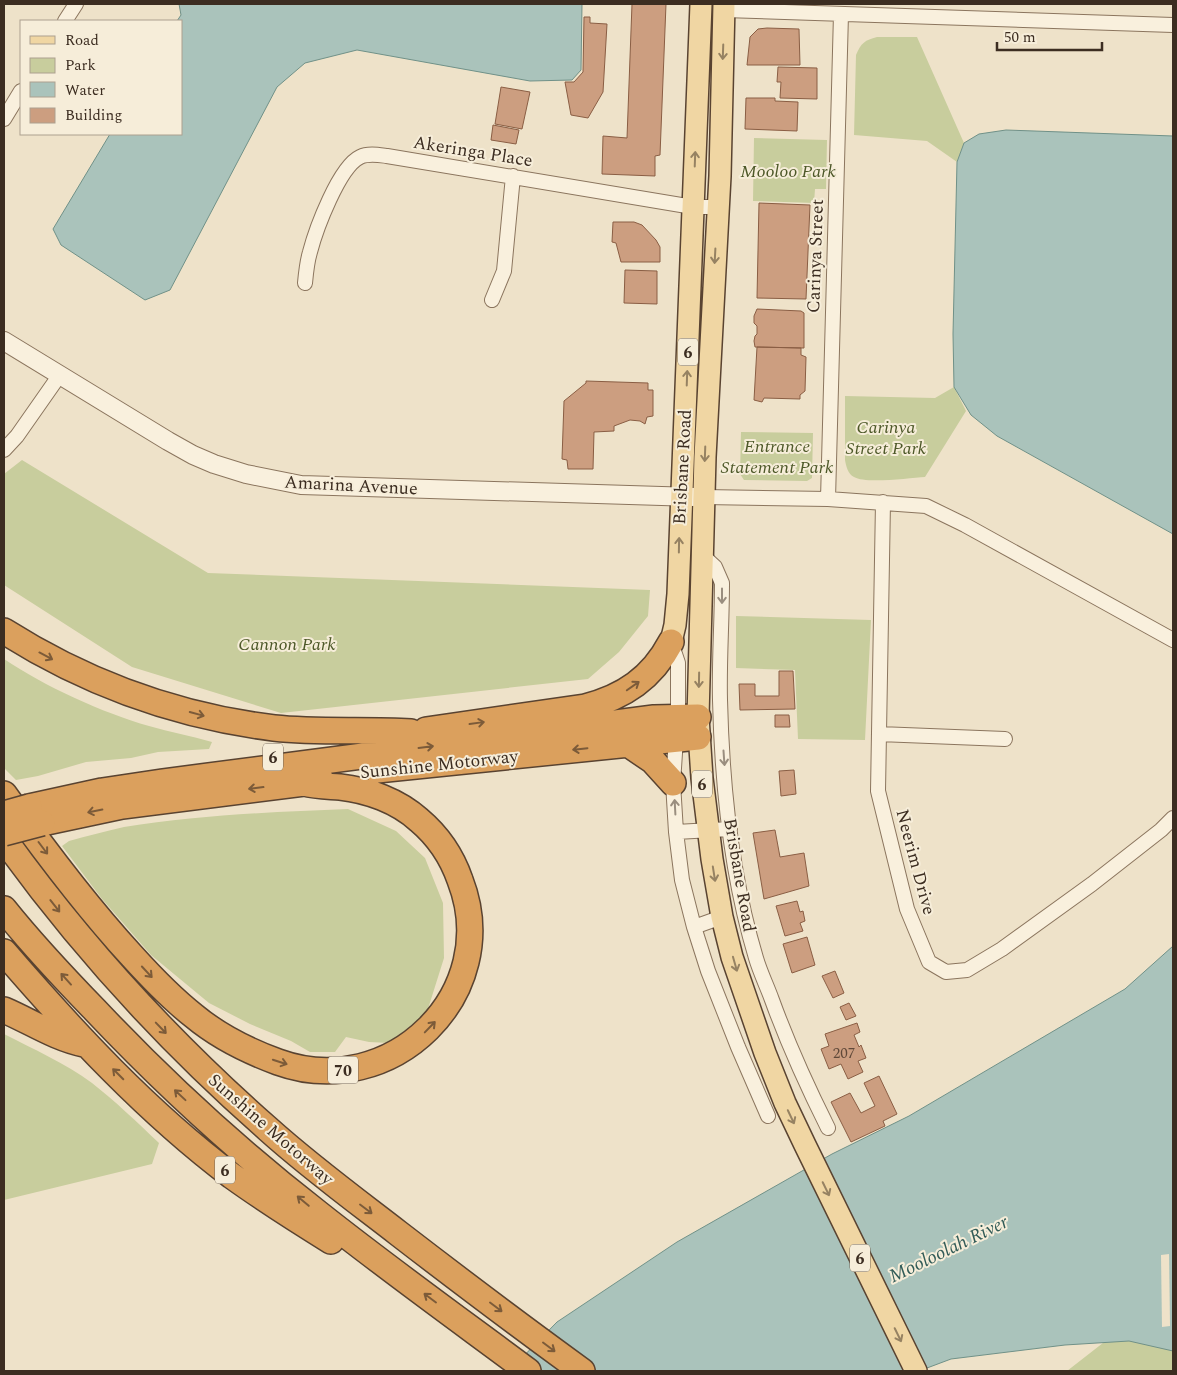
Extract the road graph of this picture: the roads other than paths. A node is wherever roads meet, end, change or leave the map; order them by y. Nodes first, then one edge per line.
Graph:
1 (76, 4) edge
2 (701, 4) edge
3 (724, 7) edge
4 (841, 14) junction
5 (66, 20) edge
6 (1173, 25) edge
7 (20, 93) edge
8 (4, 119) edge
9 (513, 176) junction
10 (693, 207) junction
11 (718, 208) junction
12 (305, 283) dead end
13 (492, 300) dead end
14 (4, 341) edge
15 (59, 376) junction
16 (4, 450) edge
17 (681, 497) junction
18 (704, 497) junction
19 (828, 499) junction
20 (884, 502) junction
21 (702, 555) junction
22 (4, 631) edge
23 (1173, 640) edge
24 (671, 642) junction
25 (687, 728) junction
26 (412, 732) junction
27 (880, 734) junction
28 (1004, 739) dead end
29 (628, 744) junction
30 (304, 782) junction
31 (674, 782) junction
32 (135, 786) junction
33 (4, 794) edge
34 (4, 814) edge
35 (35, 815) junction
36 (1173, 818) edge
37 (730, 829) junction
38 (708, 831) junction
39 (676, 832) junction
40 (4, 833) edge
41 (4, 839) edge
42 (4, 909) edge
43 (722, 917) junction
44 (694, 927) junction
45 (4, 952) edge
46 (4, 1010) edge
47 (88, 1045) junction
48 (768, 1116) dead end
49 (828, 1128) dead end
50 (383, 1262) junction
51 (528, 1371) edge
52 (582, 1371) edge
53 (916, 1371) edge

1 - 5 street
10 -> 2 main road, Brisbane Road / 6
3 - 4 street
3 -> 11 main road, Brisbane Road / 6
4 - 6 street
4 - 19 street, Carinya Street
7 - 8 street
9 - 10 street, Akeringa Place
9 - 12 street, Akeringa Place
9 - 13 street
10 - 11 street, Akeringa Place
17 -> 10 main road, Brisbane Road / 6
11 -> 18 main road, Brisbane Road / 6
14 - 15 street, Amarina Avenue
15 - 16 street
15 - 17 street, Amarina Avenue
17 - 18 street, Amarina Avenue
24 -> 17 main road, Brisbane Road / 6
18 - 19 street
18 - 21 main road, Brisbane Road / 6
19 - 20 street
20 - 23 street
20 - 27 street, Neerim Drive
21 -> 25 main road, Brisbane Road / 6
21 -> 37 street, Brisbane Road
22 -> 26 highway
24 - 25 street, Brisbane Road
26 -> 24 highway, 6
25 - 29 highway, Sunshine Motorway
25 - 31 street, Brisbane Road
32 -> 25 highway, Sunshine Motorway
25 - 38 main road, Brisbane Road / 6
26 - 32 highway, 6
27 - 28 street
27 - 36 street, Neerim Drive
29 -> 30 highway, Sunshine Motorway
29 - 31 highway
33 -> 30 highway, 70
30 -> 35 highway, Sunshine Motorway / 70
39 -> 31 street, Brisbane Road
32 - 35 highway, Sunshine Motorway / 6
34 - 35 highway, Sunshine Motorway / 6, bridge
35 - 40 highway, Sunshine Motorway / 70, bridge
37 - 38 street
37 - 49 street, Brisbane Road
38 - 39 street
38 -> 43 main road, Brisbane Road / 6
39 - 44 street, Brisbane Road
41 -> 52 highway, Sunshine Motorway
50 -> 42 highway, Sunshine Motorway
43 - 44 street, Brisbane Road
43 -> 53 main road, Brisbane Road / 6
44 - 48 street, Brisbane Road
45 - 47 highway, 6
46 - 47 highway
50 -> 47 highway, 6
51 -> 50 highway, Sunshine Motorway / 6

